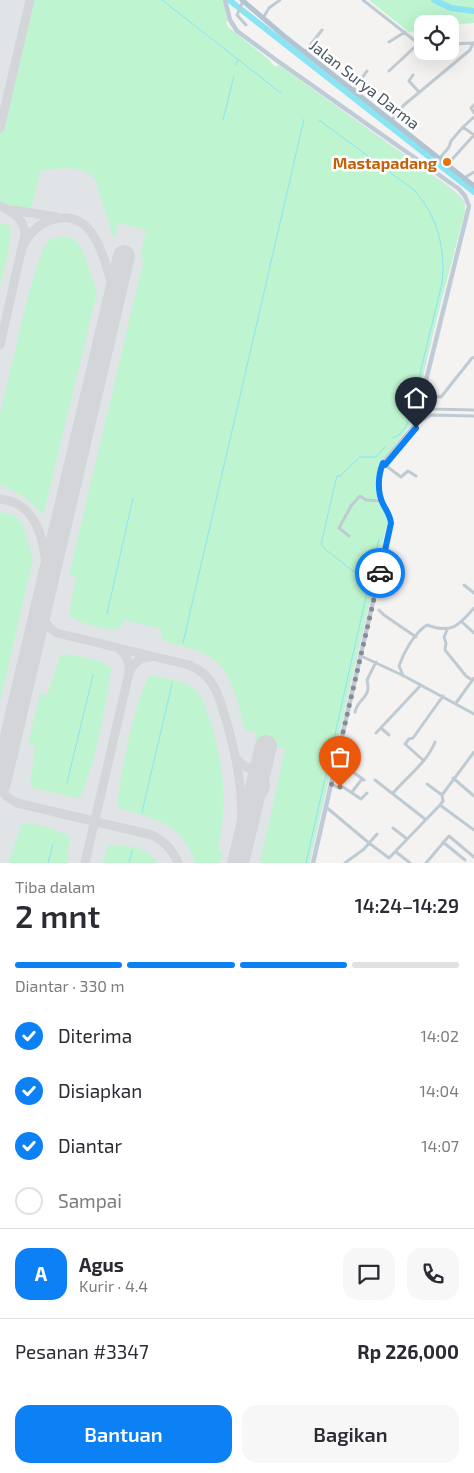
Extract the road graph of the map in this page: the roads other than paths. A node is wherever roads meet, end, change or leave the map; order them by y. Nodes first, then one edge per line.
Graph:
1 (225, 0) edge
2 (280, 0) edge
3 (363, 0) edge
4 (242, 2) edge
5 (262, 18) junction
6 (246, 25) dead end
7 (322, 30) dead end
8 (404, 32) junction
9 (414, 40) edge
10 (390, 42) dead end
11 (459, 44) edge
12 (473, 45) edge
13 (414, 49) edge
14 (305, 52) junction
15 (367, 71) dead end
16 (389, 71) dead end
17 (413, 75) dead end
18 (352, 90) junction
19 (419, 92) junction
20 (474, 105) edge
21 (474, 113) edge
22 (474, 117) edge
23 (391, 121) junction
24 (463, 127) junction
25 (474, 135) edge
26 (440, 159) junction
27 (447, 165) junction
28 (474, 172) edge
29 (464, 178) junction
30 (474, 186) edge
31 (474, 358) edge
32 (424, 386) junction
33 (421, 399) junction
34 (458, 410) junction
35 (474, 410) edge
36 (457, 416) junction
37 (474, 416) edge
38 (414, 426) junction
39 (384, 464) junction
40 (416, 476) dead end
41 (381, 501) junction
42 (349, 536) dead end
43 (464, 585) dead end
44 (474, 593) edge
45 (474, 608) edge
46 (379, 610) dead end
47 (462, 622) junction
48 (447, 630) junction
49 (474, 633) edge
50 (416, 637) junction
51 (360, 656) junction
52 (376, 662) junction
53 (404, 676) junction
54 (473, 679) edge
55 (421, 685) junction
56 (443, 696) junction
57 (456, 704) junction
58 (349, 708) junction
59 (474, 714) edge
60 (381, 728) junction
61 (376, 733) dead end
62 (389, 734) dead end
63 (434, 742) dead end
64 (474, 752) edge
65 (423, 760) junction
66 (353, 772) dead end
67 (453, 778) junction
68 (375, 780) dead end
69 (331, 784) junction
70 (427, 784) dead end
71 (352, 792) junction
72 (367, 793) dead end
73 (392, 793) junction
74 (442, 795) junction
75 (474, 796) edge
76 (440, 804) junction
77 (326, 807) junction
78 (425, 819) junction
79 (393, 828) dead end
80 (474, 830) edge
81 (377, 834) dead end
82 (407, 839) junction
83 (443, 842) junction
84 (369, 843) junction
85 (474, 848) edge
86 (396, 852) junction
87 (470, 853) junction
88 (474, 857) edge
89 (465, 860) dead end
90 (313, 863) edge
91 (344, 863) edge
92 (410, 863) edge
93 (427, 863) edge

1 - 32 main road
2 - 5 street
3 - 8 street
4 - 5 main road, Jalan Surya Darma
4 - 6 street
5 - 14 main road, Jalan Surya Darma
7 - 14 street
8 - 9 street
8 - 10 street
11 - 12 street
12 - 19 street
13 - 16 street
14 - 18 main road, Jalan Surya Darma
15 - 18 street
17 - 19 street
18 - 23 main road, Jalan Surya Darma
19 - 23 street
20 - 21 street
22 - 24 street
23 - 26 main road, Jalan Surya Darma
24 - 25 street
24 - 26 street
25 - 27 street
26 - 27 main road, Jalan Surya Darma
27 - 29 main road, Jalan Surya Darma
28 - 29 street
29 - 30 main road, Jalan Surya Darma
31 - 32 street
32 - 33 main road
33 - 34 street
33 - 38 main road
34 - 35 street
34 - 36 street
36 - 37 street
36 - 38 street
38 - 39 main road
39 - 40 street
39 - 41 main road
41 - 42 street
41 - 51 main road
43 - 44 street
45 - 47 street
46 - 50 street
47 - 48 street
47 - 49 street
48 - 50 street
48 - 54 street
50 - 53 street
51 - 52 street
51 - 58 main road
52 - 53 street
52 - 58 street
53 - 55 street
54 - 57 street
55 - 56 street
55 - 60 street
56 - 57 street
56 - 65 street
57 - 59 street
58 - 69 main road
60 - 61 street
60 - 62 street
63 - 65 street
64 - 67 street
65 - 73 street
66 - 71 street
67 - 74 street
67 - 75 street
68 - 73 street
69 - 71 street
69 - 77 main road
70 - 74 street
71 - 72 street
73 - 78 street
74 - 76 street
76 - 78 street
76 - 80 street
77 - 84 street
77 - 90 main road
78 - 82 street
79 - 82 street
81 - 84 street
82 - 86 street
83 - 87 street
83 - 89 street
83 - 93 street
84 - 86 street
84 - 91 street
85 - 87 street
86 - 92 street
87 - 88 street

